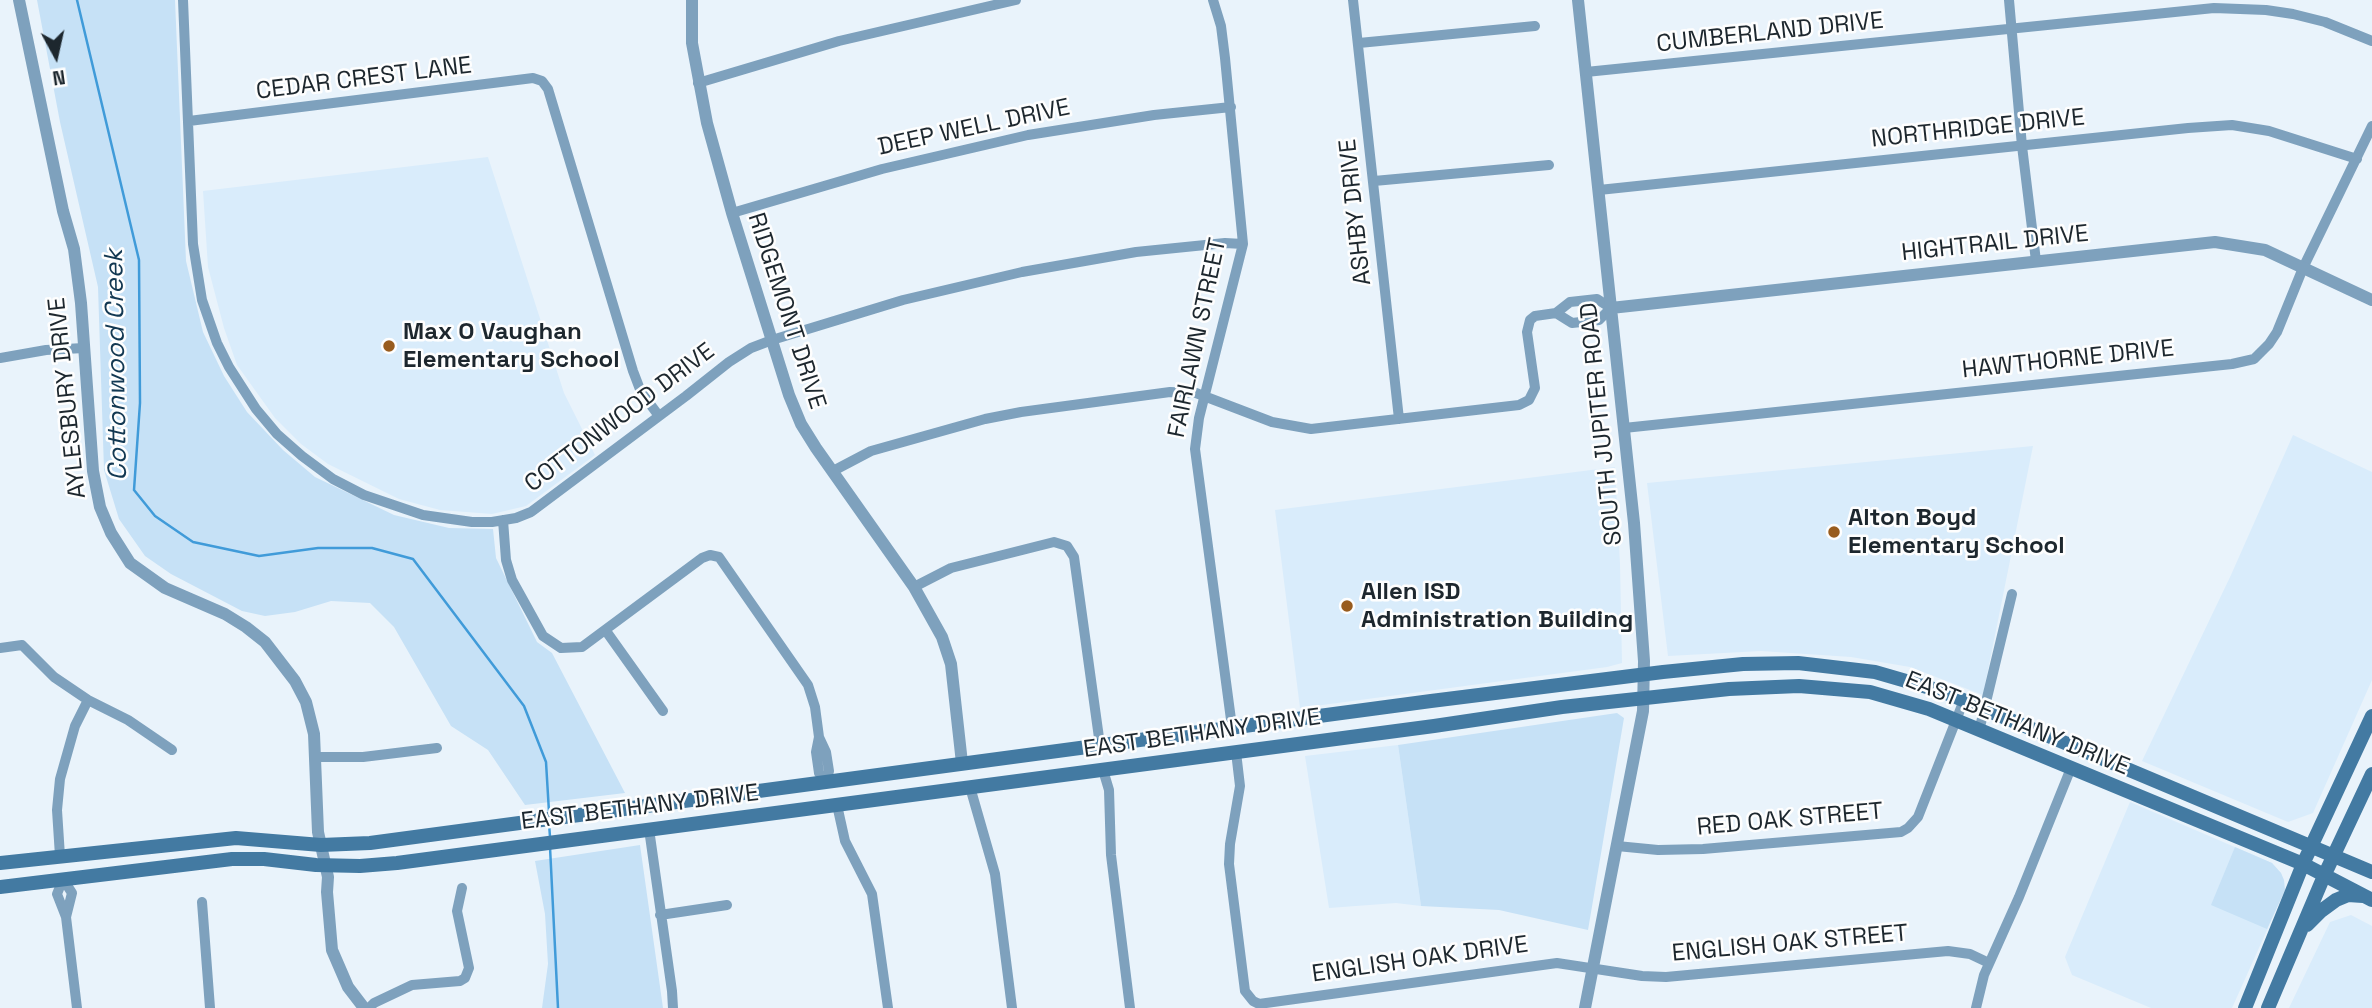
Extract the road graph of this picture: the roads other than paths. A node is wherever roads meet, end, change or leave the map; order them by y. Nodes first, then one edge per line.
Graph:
1 (19, 0) edge
2 (183, 0) edge
3 (692, 0) edge
4 (1016, 0) edge
5 (1213, 0) edge
6 (1353, 0) edge
7 (1578, 0) edge
8 (2009, 0) edge
9 (1535, 26) dead end
10 (2012, 30) junction
11 (2372, 41) edge
12 (1359, 43) junction
13 (1586, 72) junction
14 (698, 83) junction
15 (1231, 107) junction
16 (189, 121) junction
17 (2372, 126) edge
18 (2022, 146) junction
19 (2357, 159) junction
20 (1549, 165) dead end
21 (1374, 181) junction
22 (1599, 190) junction
23 (732, 213) junction
24 (1243, 244) junction
25 (2036, 261) junction
26 (2304, 268) junction
27 (2372, 300) edge
28 (1611, 308) junction
29 (1556, 313) junction
30 (772, 340) junction
31 (84, 348) junction
32 (0, 358) edge
33 (1205, 397) junction
34 (659, 416) junction
35 (1399, 419) junction
36 (1624, 428) junction
37 (833, 471) junction
38 (503, 520) junction
39 (914, 587) junction
40 (2012, 594) dead end
41 (606, 631) junction
42 (0, 648) edge
43 (1875, 672) junction
44 (1644, 675) junction
45 (1870, 692) junction
46 (1644, 698) junction
47 (88, 700) junction
48 (1964, 700) junction
49 (1431, 701) junction
50 (1984, 710) junction
51 (663, 711) dead end
52 (2372, 716) edge
53 (1956, 721) junction
54 (1434, 726) junction
55 (1232, 727) junction
56 (1979, 731) junction
57 (1100, 745) junction
58 (437, 748) dead end
59 (2080, 749) junction
60 (172, 750) dead end
61 (1236, 752) junction
62 (315, 757) junction
63 (962, 763) junction
64 (2071, 768) junction
65 (1104, 770) junction
66 (2372, 774) edge
67 (826, 781) junction
68 (970, 787) junction
69 (2194, 797) junction
70 (836, 805) junction
71 (2186, 816) junction
72 (649, 830) junction
73 (321, 845) junction
74 (1617, 846) junction
75 (2312, 846) junction
76 (60, 856) junction
77 (2333, 857) junction
78 (0, 863) edge
79 (2303, 864) junction
80 (325, 865) junction
81 (2372, 872) edge
82 (2324, 876) junction
83 (63, 879) junction
84 (0, 887) edge
85 (462, 888) dead end
86 (2368, 898) edge
87 (202, 902) dead end
88 (727, 905) dead end
89 (660, 915) junction
90 (2297, 937) junction
91 (1989, 963) junction
92 (1594, 967) junction
93 (77, 1008) edge
94 (210, 1008) edge
95 (364, 1008) edge
96 (369, 1008) edge
97 (673, 1008) edge
98 (888, 1008) edge
99 (1012, 1008) edge
100 (1130, 1008) edge
101 (1585, 1008) edge
102 (1976, 1008) edge
103 (2245, 1008) edge
104 (2267, 1008) edge

1 - 31 street, AYLESBURY DRIVE
2 - 16 street, COTTONWOOD DRIVE
3 - 14 street, RIDGEMONT DRIVE
4 - 14 street
5 - 15 street, FAIRLAWN STREET
6 - 12 street, ASHBY DRIVE
7 - 13 street, SOUTH JUPITER ROAD
8 - 10 street
9 - 12 street
10 - 11 street, CUMBERLAND DRIVE
10 - 13 street, CUMBERLAND DRIVE
10 - 18 street
12 - 21 street, ASHBY DRIVE
13 - 22 street, SOUTH JUPITER ROAD
14 - 23 street, RIDGEMONT DRIVE
15 - 23 street, DEEP WELL DRIVE
15 - 24 street, FAIRLAWN STREET
16 - 34 street, CEDAR CREST LANE
16 - 38 street, COTTONWOOD DRIVE
17 - 19 street, HAWTHORNE DRIVE
18 - 19 street, NORTHRIDGE DRIVE
18 - 22 street, NORTHRIDGE DRIVE
18 - 25 street
19 - 26 street, HAWTHORNE DRIVE
20 - 21 street
21 - 35 street, ASHBY DRIVE
22 - 28 street, SOUTH JUPITER ROAD
23 - 30 street, RIDGEMONT DRIVE
24 - 30 street, COTTONWOOD DRIVE
24 - 33 street, FAIRLAWN STREET
25 - 26 street, HIGHTRAIL DRIVE
25 - 28 street, HIGHTRAIL DRIVE
26 - 27 street, HIGHTRAIL DRIVE
26 - 36 street, HAWTHORNE DRIVE
28 - 29 street, HIGHTRAIL DRIVE
28 - 29 street, HIGHTRAIL DRIVE
28 - 36 street, SOUTH JUPITER ROAD
29 - 35 street, HIGHTRAIL DRIVE
30 - 34 street, COTTONWOOD DRIVE
30 - 37 street, RIDGEMONT DRIVE
31 - 32 street
31 - 62 street, AYLESBURY DRIVE
33 - 35 street
33 - 37 street
33 - 55 street, FAIRLAWN STREET
34 - 38 street, COTTONWOOD DRIVE
36 - 44 street, SOUTH JUPITER ROAD
37 - 39 street, RIDGEMONT DRIVE
38 - 41 street
39 - 57 street
39 - 63 street, RIDGEMONT DRIVE
40 - 50 street
41 - 51 street
41 - 67 street
42 - 47 street
43 - 44 main road, EAST BETHANY DRIVE
43 - 45 main road
43 - 48 main road, EAST BETHANY DRIVE
44 - 46 street, SOUTH JUPITER ROAD
44 - 49 main road, EAST BETHANY DRIVE
45 - 46 main road, EAST BETHANY DRIVE
45 - 53 main road, EAST BETHANY DRIVE
46 - 54 main road, EAST BETHANY DRIVE
46 - 74 street, SOUTH JUPITER ROAD
47 - 60 street
47 - 76 street
48 - 50 main road, EAST BETHANY DRIVE
48 - 53 street, RED OAK STREET
49 - 54 main road
49 - 55 main road, EAST BETHANY DRIVE
50 - 56 street
50 - 59 main road, EAST BETHANY DRIVE
52 - 75 main road
53 - 56 main road, EAST BETHANY DRIVE
53 - 74 street, RED OAK STREET
54 - 61 main road, EAST BETHANY DRIVE
55 - 57 main road, EAST BETHANY DRIVE
55 - 61 main road
56 - 64 main road, EAST BETHANY DRIVE
57 - 63 main road, EAST BETHANY DRIVE
57 - 65 main road
58 - 62 street
59 - 64 main road
59 - 69 main road, EAST BETHANY DRIVE
61 - 65 main road, EAST BETHANY DRIVE
61 - 92 street, ENGLISH OAK DRIVE
62 - 73 street, AYLESBURY DRIVE
63 - 67 main road, EAST BETHANY DRIVE
63 - 68 main road
64 - 71 main road, EAST BETHANY DRIVE
64 - 91 street
65 - 68 main road, EAST BETHANY DRIVE
65 - 100 street
66 - 77 main road
67 - 70 main road
67 - 73 main road, EAST BETHANY DRIVE
68 - 70 main road, EAST BETHANY DRIVE
68 - 99 street
69 - 71 main road
69 - 75 main road, EAST BETHANY DRIVE
70 - 72 main road, EAST BETHANY DRIVE
70 - 98 street
71 - 79 main road, EAST BETHANY DRIVE
72 - 80 main road, EAST BETHANY DRIVE
72 - 89 street
73 - 76 main road, EAST BETHANY DRIVE
73 - 80 street, AYLESBURY DRIVE
74 - 92 street, SOUTH JUPITER ROAD
75 - 77 main road, EAST BETHANY DRIVE
75 - 79 main road
76 - 78 main road, EAST BETHANY DRIVE
76 - 83 main road
77 - 81 main road, EAST BETHANY DRIVE
77 - 82 main road
79 - 82 main road, EAST BETHANY DRIVE
79 - 103 main road
80 - 83 main road, EAST BETHANY DRIVE
80 - 95 street, AYLESBURY DRIVE
82 - 86 main road, EAST BETHANY DRIVE
82 - 90 main road
83 - 84 main road, EAST BETHANY DRIVE
83 - 93 street
85 - 96 street
86 - 90 main road
87 - 94 street
88 - 89 street
89 - 97 street
90 - 104 main road
91 - 92 street, ENGLISH OAK STREET
91 - 102 street
92 - 101 street, SOUTH JUPITER ROAD

